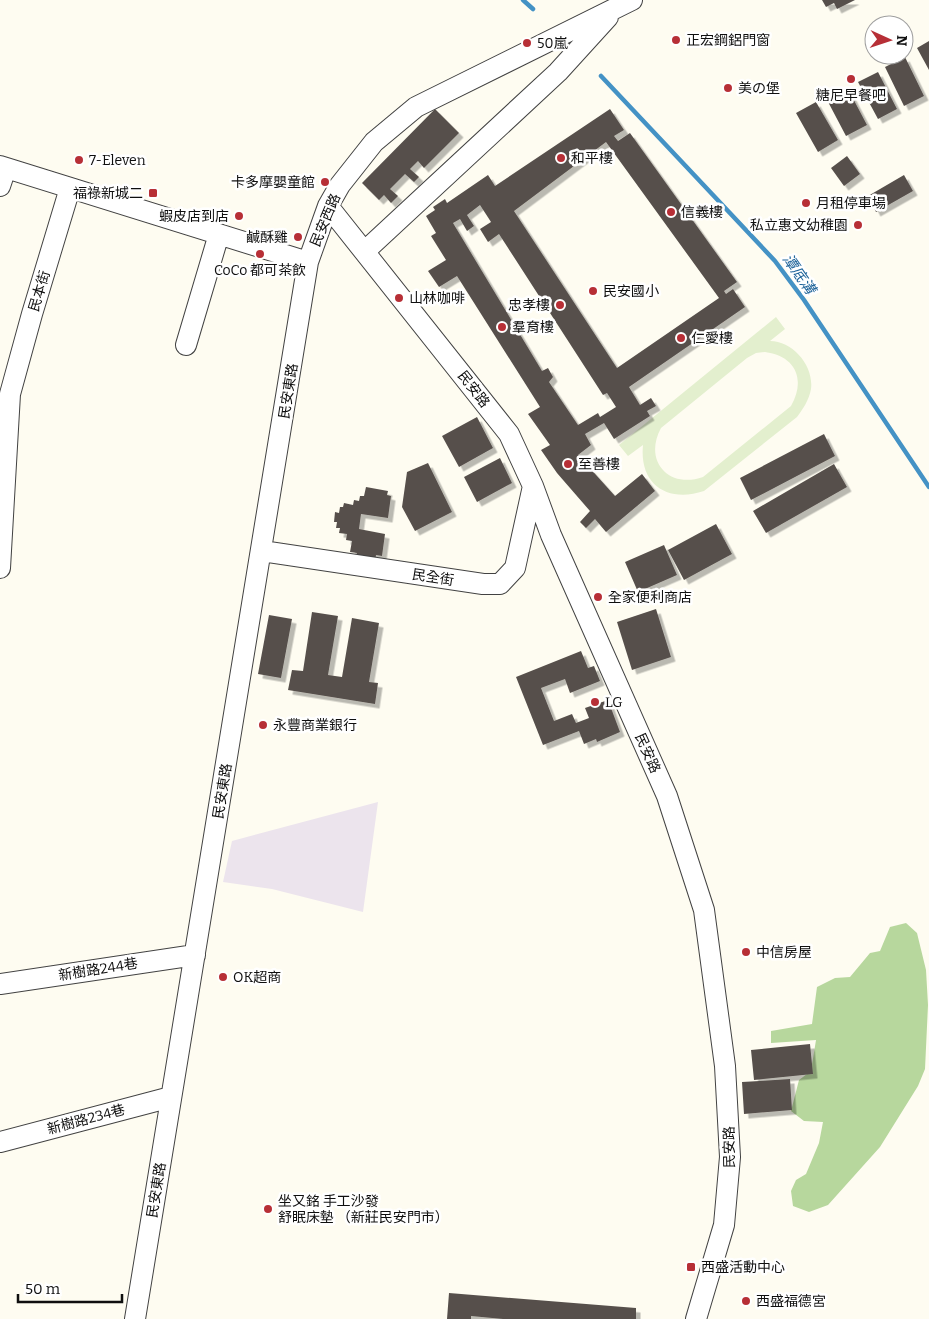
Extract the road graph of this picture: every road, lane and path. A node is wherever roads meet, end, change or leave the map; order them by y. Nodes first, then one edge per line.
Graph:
1 (618, 3) edge
2 (2, 174) edge
3 (70, 188) junction
4 (328, 206) junction
5 (219, 234) junction
6 (364, 251) junction
7 (308, 262) junction
8 (186, 345) dead end
9 (5, 393) edge
10 (533, 486) junction
11 (262, 551) junction
12 (0, 568) edge
13 (195, 955) junction
14 (0, 984) edge
15 (172, 1097) junction
16 (0, 1142) edge
17 (135, 1319) edge
18 (696, 1319) edge

1 - 4 street, 民安西路
1 - 6 street
2 - 3 street, 民安西路
3 - 5 street, 民安西路
3 - 9 street, 民本街
4 - 6 street, 民安路
4 - 7 street, 民安西路
5 - 7 street, 民安西路
5 - 8 street
6 - 10 street, 民安路
7 - 11 street, 民安東路
9 - 12 street, 民本街
10 - 11 street, 民全街
10 - 18 street, 民安路
11 - 13 street, 民安東路
13 - 14 street, 新樹路244巷
13 - 15 street, 民安東路
15 - 16 street, 新樹路234巷
15 - 17 street, 民安東路

